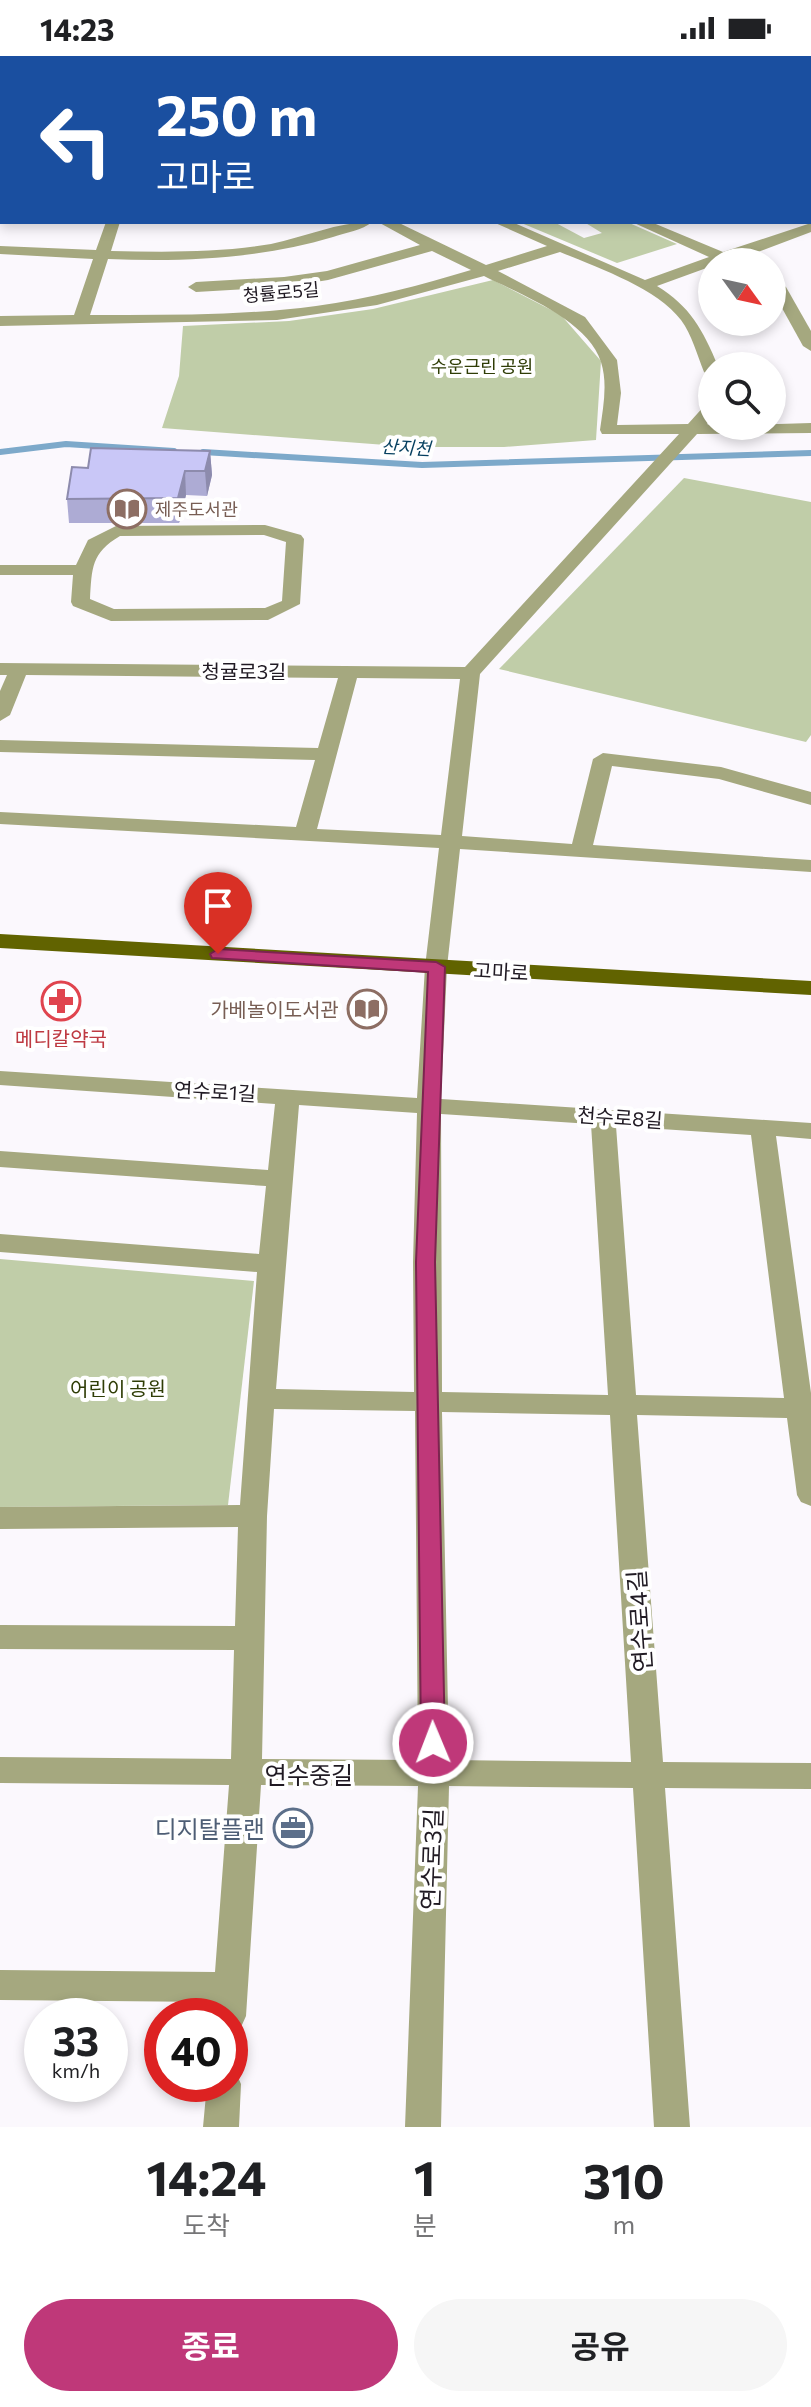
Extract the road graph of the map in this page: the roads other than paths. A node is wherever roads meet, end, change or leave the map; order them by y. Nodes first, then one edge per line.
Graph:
1 (112, 224) edge
2 (359, 224) edge
3 (389, 224) edge
4 (504, 224) edge
5 (644, 224) edge
6 (671, 224) edge
7 (811, 227) edge
8 (656, 229) junction
9 (787, 235) junction
10 (811, 244) edge
11 (432, 246) junction
12 (557, 248) junction
13 (700, 248) edge
14 (756, 248) edge
15 (0, 250) edge
16 (103, 253) junction
17 (199, 254) junction
18 (698, 269) edge
19 (482, 271) junction
20 (644, 285) junction
21 (196, 287) junction
22 (786, 299) edge
23 (81, 318) junction
24 (187, 318) junction
25 (0, 321) edge
26 (811, 346) edge
27 (703, 352) edge
28 (698, 423) edge
29 (811, 428) edge
30 (693, 429) junction
31 (0, 570) edge
32 (83, 570) junction
33 (9, 669) edge
34 (349, 672) junction
35 (470, 673) junction
36 (0, 715) edge
37 (0, 746) edge
38 (327, 754) junction
39 (811, 799) edge
40 (0, 818) edge
41 (305, 835) junction
42 (451, 842) junction
43 (581, 851) junction
44 (811, 866) edge
45 (0, 941) edge
46 (436, 967) junction
47 (811, 988) edge
48 (0, 1078) edge
49 (288, 1096) junction
50 (429, 1105) junction
51 (603, 1116) junction
52 (762, 1127) junction
53 (811, 1131) edge
54 (0, 1159) edge
55 (280, 1179) junction
56 (0, 1243) edge
57 (271, 1264) junction
58 (261, 1399) junction
59 (427, 1404) junction
60 (624, 1405) junction
61 (799, 1408) junction
62 (811, 1495) edge
63 (253, 1516) junction
64 (0, 1518) edge
65 (0, 1637) edge
66 (250, 1638) junction
67 (0, 1770) edge
68 (246, 1774) junction
69 (434, 1775) junction
70 (811, 1776) edge
71 (650, 1777) junction
72 (0, 1985) edge
73 (187, 1998) edge
74 (230, 1998) edge
75 (223, 2102) edge
76 (221, 2127) edge
77 (423, 2127) edge
78 (672, 2127) edge

1 - 16 street
2 - 17 street
3 - 11 street
4 - 12 street
5 - 8 street
6 - 8 street
7 - 9 street
8 - 13 street
9 - 10 street
9 - 14 street
11 - 19 street
11 - 21 street
12 - 19 street, 청률로5길
12 - 20 street
15 - 16 street
16 - 17 street
16 - 23 street
17 - 21 street
18 - 20 street
19 - 24 street, 청률로5길
19 - 30 street
20 - 27 street
21 - 24 street
22 - 26 street
23 - 24 street, 청률로5길
23 - 25 street, 청률로5길
28 - 30 street
29 - 30 street
30 - 35 street
31 - 32 street
32 - 32 street
33 - 34 street, 청귤로3길
33 - 36 street
34 - 35 street, 청귤로3길
34 - 38 street
35 - 42 street
37 - 38 street
38 - 41 street
39 - 43 street
40 - 41 street
41 - 42 street
42 - 43 street
42 - 46 street
43 - 44 street
45 - 46 main road, 고마로
46 - 47 main road, 고마로
46 - 50 street, 연수로3길
48 - 49 street, 연수로1길
49 - 50 street, 연수로1길
49 - 55 street
50 - 51 street, 천수로8길
50 - 59 street, 연수로3길
51 - 52 street, 천수로8길
51 - 60 street, 연수로4길
52 - 53 street, 천수로8길
52 - 61 street
54 - 55 street
55 - 57 street
56 - 57 street
57 - 58 street
58 - 59 street
58 - 63 street
59 - 60 street
59 - 69 street, 연수로3길
60 - 61 street
60 - 71 street, 연수로4길
61 - 62 street
63 - 64 street
63 - 66 street
65 - 66 street
66 - 68 street
67 - 68 street, 연수중길
68 - 69 street, 연수중길
68 - 74 street
69 - 71 street, 연수중길
69 - 77 street, 연수로3길
70 - 71 street, 연수중길
71 - 78 street, 연수로4길
72 - 73 street
75 - 76 street

